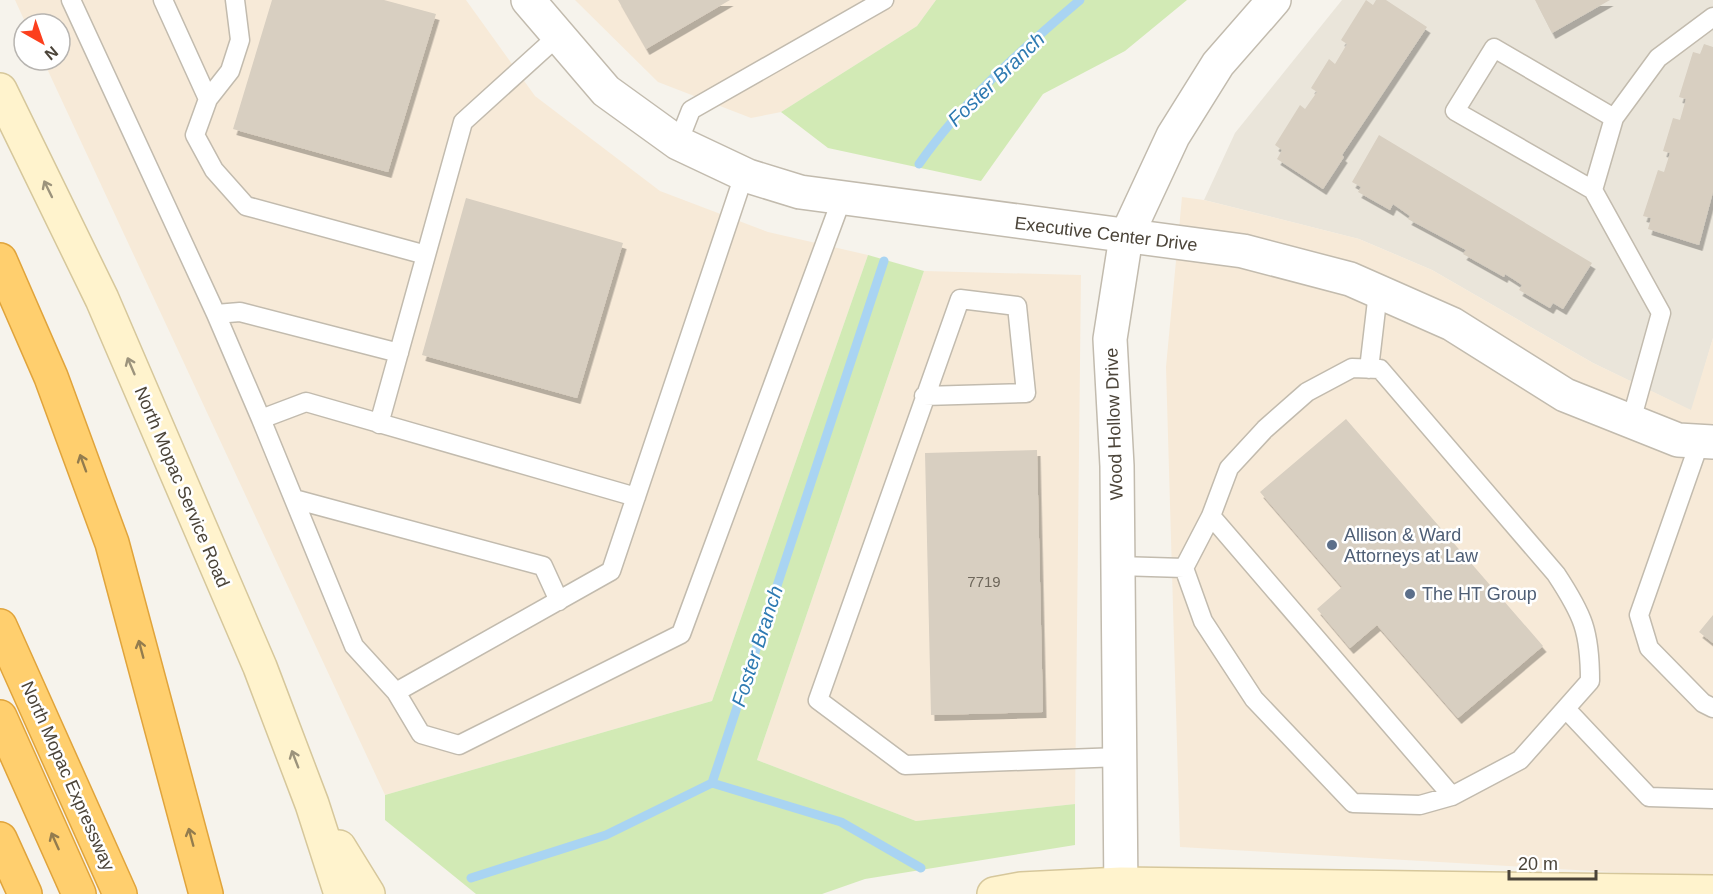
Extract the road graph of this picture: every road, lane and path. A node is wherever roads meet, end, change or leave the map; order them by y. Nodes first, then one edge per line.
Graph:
1 (71, 0) edge
2 (164, 0) edge
3 (235, 0) edge
4 (528, 0) edge
5 (884, 0) edge
6 (1274, 0) edge
7 (1713, 17) edge
8 (559, 35) junction
9 (0, 90) edge
10 (208, 99) junction
11 (1614, 118) junction
12 (678, 143) junction
13 (744, 174) junction
14 (1593, 190) junction
15 (842, 198) junction
16 (1126, 237) junction
17 (426, 255) junction
18 (0, 260) edge
19 (1378, 292) junction
20 (216, 314) junction
21 (399, 352) junction
22 (1369, 369) junction
23 (924, 396) junction
24 (261, 419) junction
25 (1631, 421) junction
26 (379, 424) junction
27 (1706, 442) edge
28 (636, 497) junction
29 (294, 499) junction
30 (1211, 516) junction
31 (1118, 566) junction
32 (1184, 568) junction
33 (559, 601) junction
34 (0, 626) edge
35 (396, 693) junction
36 (1713, 708) edge
37 (1566, 709) junction
38 (0, 717) edge
39 (1120, 757) junction
40 (1452, 796) junction
41 (1713, 799) edge
42 (312, 804) junction
43 (0, 838) edge
44 (1121, 889) edge
45 (1713, 892) edge
46 (1657, 893) edge
47 (25, 894) edge
48 (79, 894) edge
49 (120, 894) edge
50 (206, 894) edge
51 (341, 894) edge
52 (368, 894) edge
53 (994, 894) edge

1 - 20 lane
2 - 10 lane
3 - 10 lane
4 - 8 street, Executive Center Drive
5 - 12 lane
6 - 16 street, Wood Hollow Drive
7 - 11 lane
8 - 12 street, Executive Center Drive
8 - 17 lane
42 -> 9 main road, North Mopac Service Road
10 - 17 lane
11 - 14 lane
11 - 14 lane
12 - 13 street, Executive Center Drive
13 - 15 street, Executive Center Drive
13 - 28 lane
14 - 25 lane
15 - 16 street, Executive Center Drive
15 - 35 lane
16 - 19 street, Executive Center Drive
16 - 31 street, Wood Hollow Drive
17 - 21 lane
50 -> 18 highway
19 - 22 lane
19 - 25 street, Executive Center Drive
20 - 21 lane
20 - 24 lane
21 - 26 lane
22 - 30 lane
22 - 37 lane
23 - 23 lane
23 - 39 lane
24 - 26 lane
24 - 29 lane
25 - 27 street, Executive Center Drive
26 - 28 lane
27 - 36 lane
28 - 33 lane
29 - 33 lane
29 - 35 lane
30 - 32 lane
30 - 40 lane
31 - 32 lane
31 - 39 street, Wood Hollow Drive
32 - 40 lane
33 - 35 lane
34 - 49 highway, North Mopac Expressway
37 - 40 lane
37 - 41 lane
48 -> 38 highway
39 - 44 street, Wood Hollow Drive
42 - 51 main road, North Mopac Service Road
42 - 52 main road
43 - 47 highway
44 - 46 main road
44 - 53 main road
45 - 46 main road

